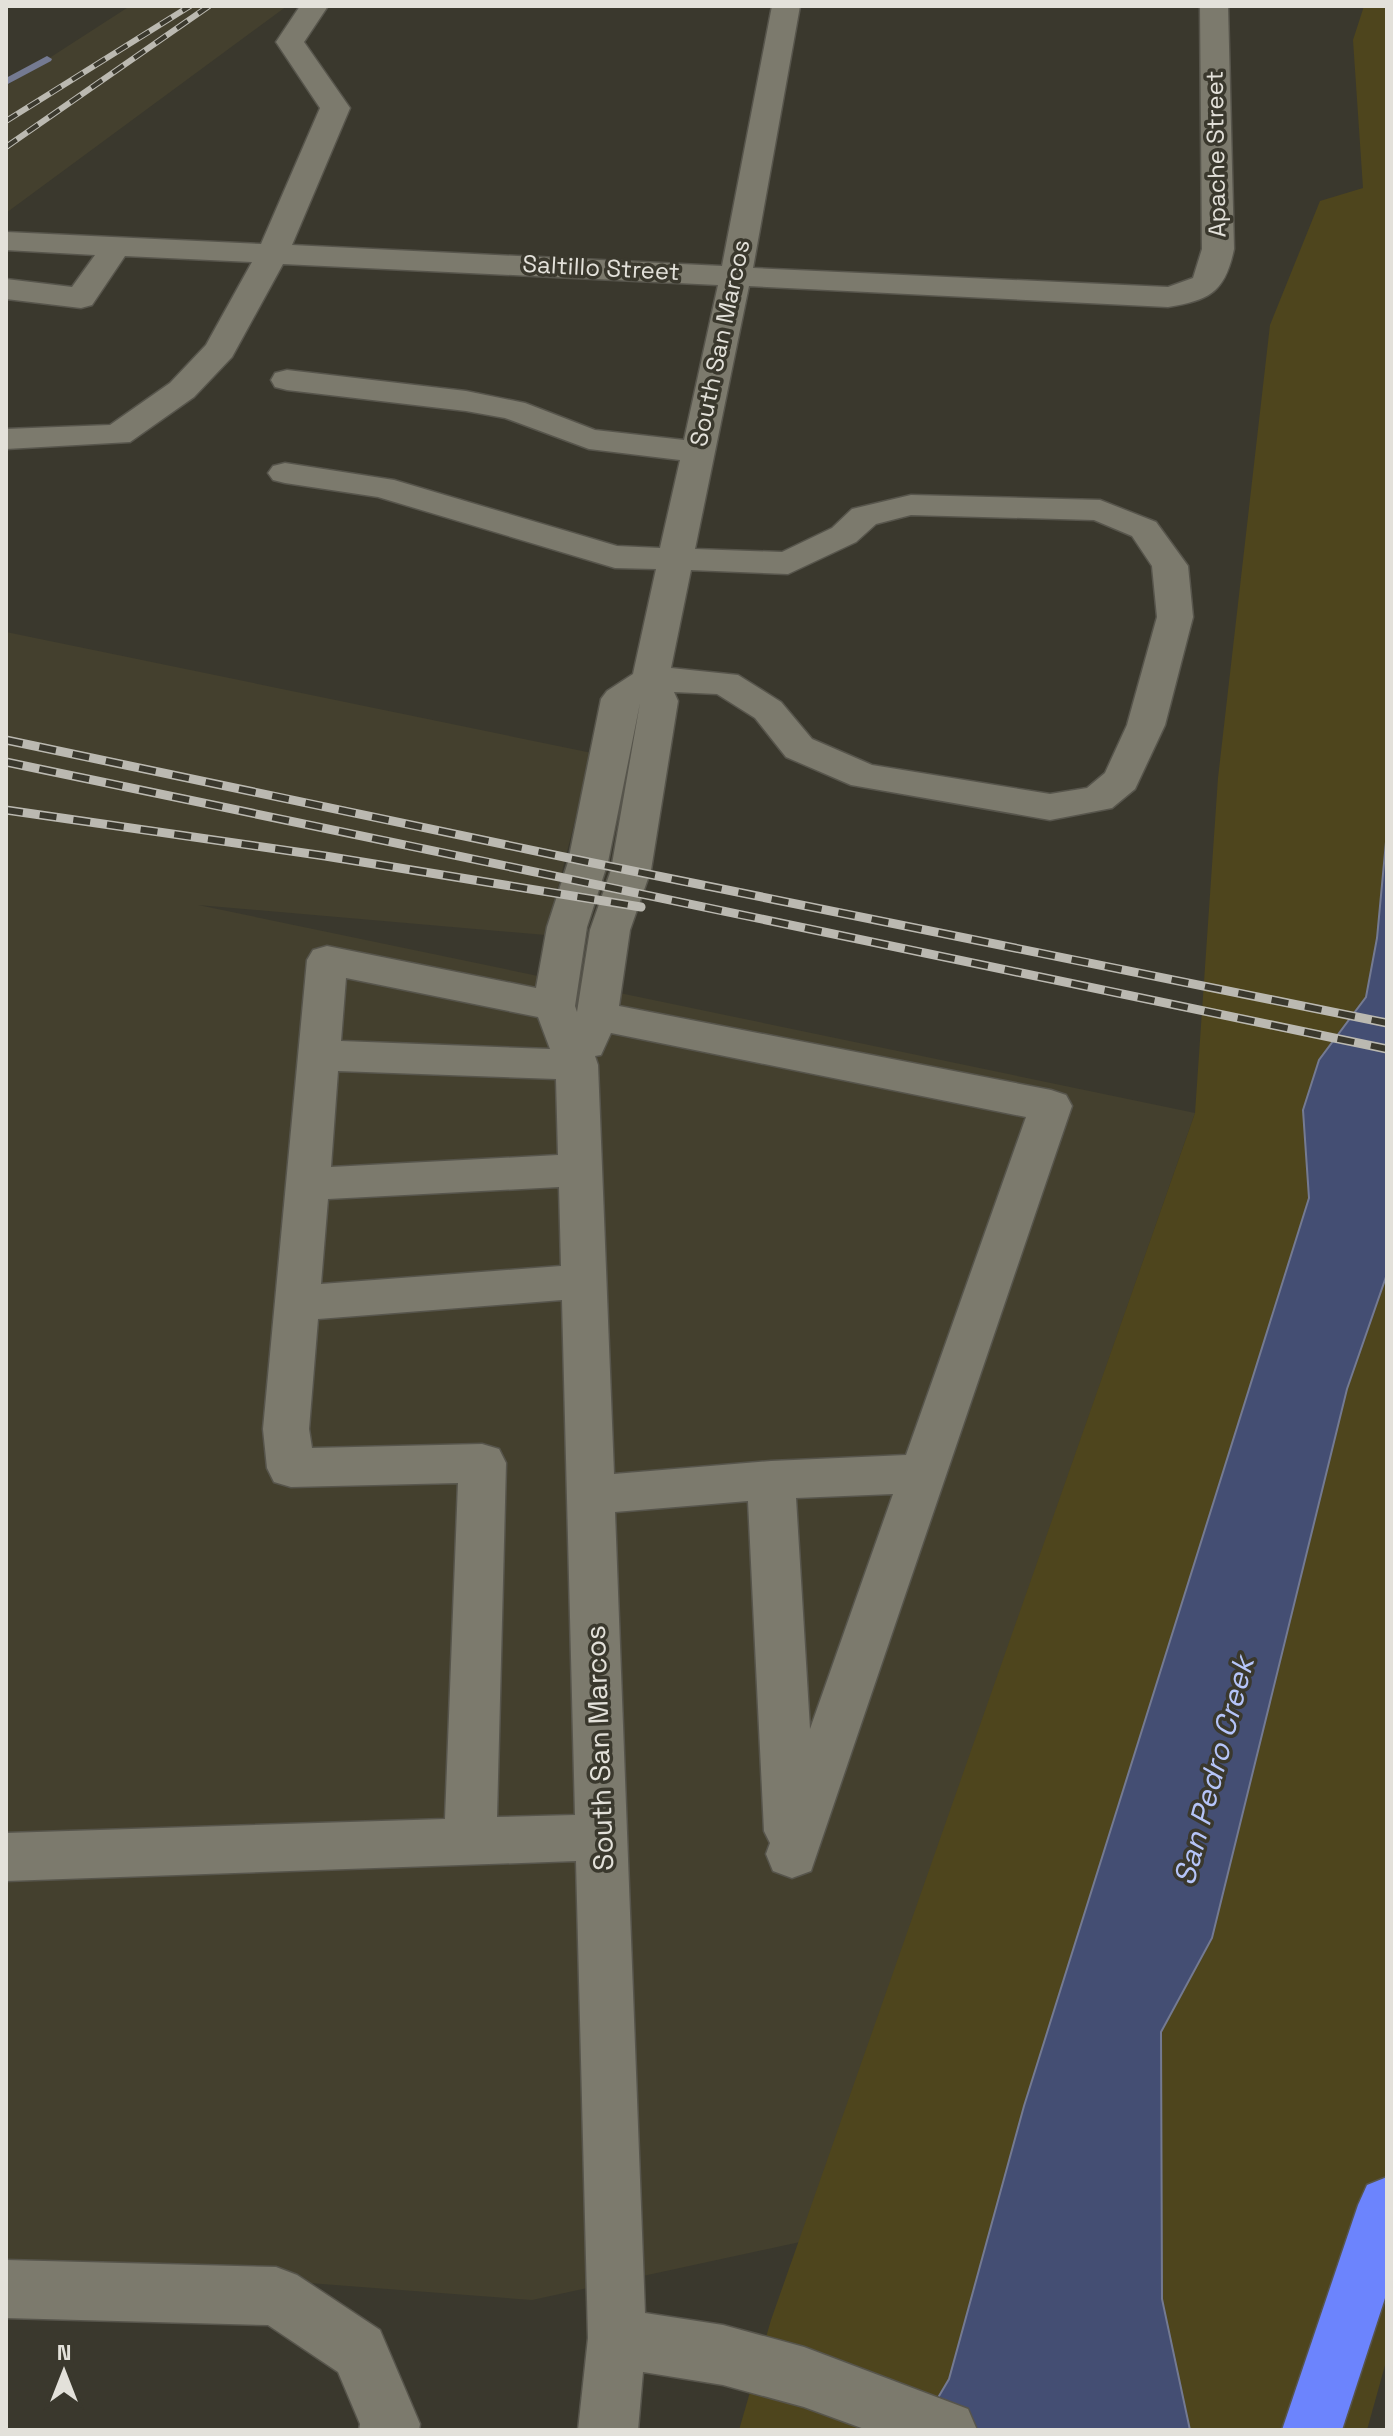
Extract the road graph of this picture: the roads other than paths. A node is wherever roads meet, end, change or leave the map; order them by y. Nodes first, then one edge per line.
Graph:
1 (314, 6) edge
2 (786, 6) edge
3 (1214, 6) edge
4 (6, 241) edge
5 (116, 246) junction
6 (273, 253) junction
7 (736, 274) junction
8 (6, 289) edge
9 (1195, 293) joint
10 (287, 380) dead end
11 (6, 439) edge
12 (698, 452) junction
13 (285, 473) dead end
14 (675, 558) junction
15 (650, 679) junction
16 (554, 1006) junction
17 (597, 1016) junction
18 (318, 1055) junction
19 (577, 1065) junction
20 (580, 1170) junction
21 (308, 1184) junction
22 (584, 1281) junction
23 (297, 1303) junction
24 (923, 1474) junction
25 (771, 1480) junction
26 (591, 1495) junction
27 (601, 1837) junction
28 (470, 1842) junction
29 (6, 1857) edge
30 (1387, 2205) edge
31 (6, 2289) edge
32 (617, 2338) junction
33 (389, 2430) edge
34 (608, 2430) edge
35 (947, 2430) edge
36 (1312, 2430) edge

1 - 6 street
2 - 7 street, South San Marcos
3 - 9 street, Apache Street
4 - 5 street, Saltillo Street
5 - 6 street, Saltillo Street
5 - 8 street
6 - 7 street, Saltillo Street
6 - 11 street
7 - 9 street, Saltillo Street
7 - 12 street, South San Marcos
10 - 12 street
12 - 14 street, South San Marcos
13 - 14 street
14 - 15 street, South San Marcos
14 - 15 street
15 - 16 street
15 - 17 street, South San Marcos
16 - 18 street
16 - 19 street, South San Marcos
17 - 19 street, South San Marcos
17 - 24 street
18 - 19 street
18 - 21 street
19 - 20 street, South San Marcos
20 - 21 street
20 - 22 street, South San Marcos
21 - 23 street
22 - 23 street
22 - 26 street, South San Marcos
23 - 28 street
24 - 25 street
24 - 25 street
25 - 26 street
26 - 27 street, South San Marcos
27 - 28 street
27 - 32 street, South San Marcos
28 - 29 street
30 - 36 highway
31 - 33 street
32 - 34 street, South San Marcos
32 - 35 street

